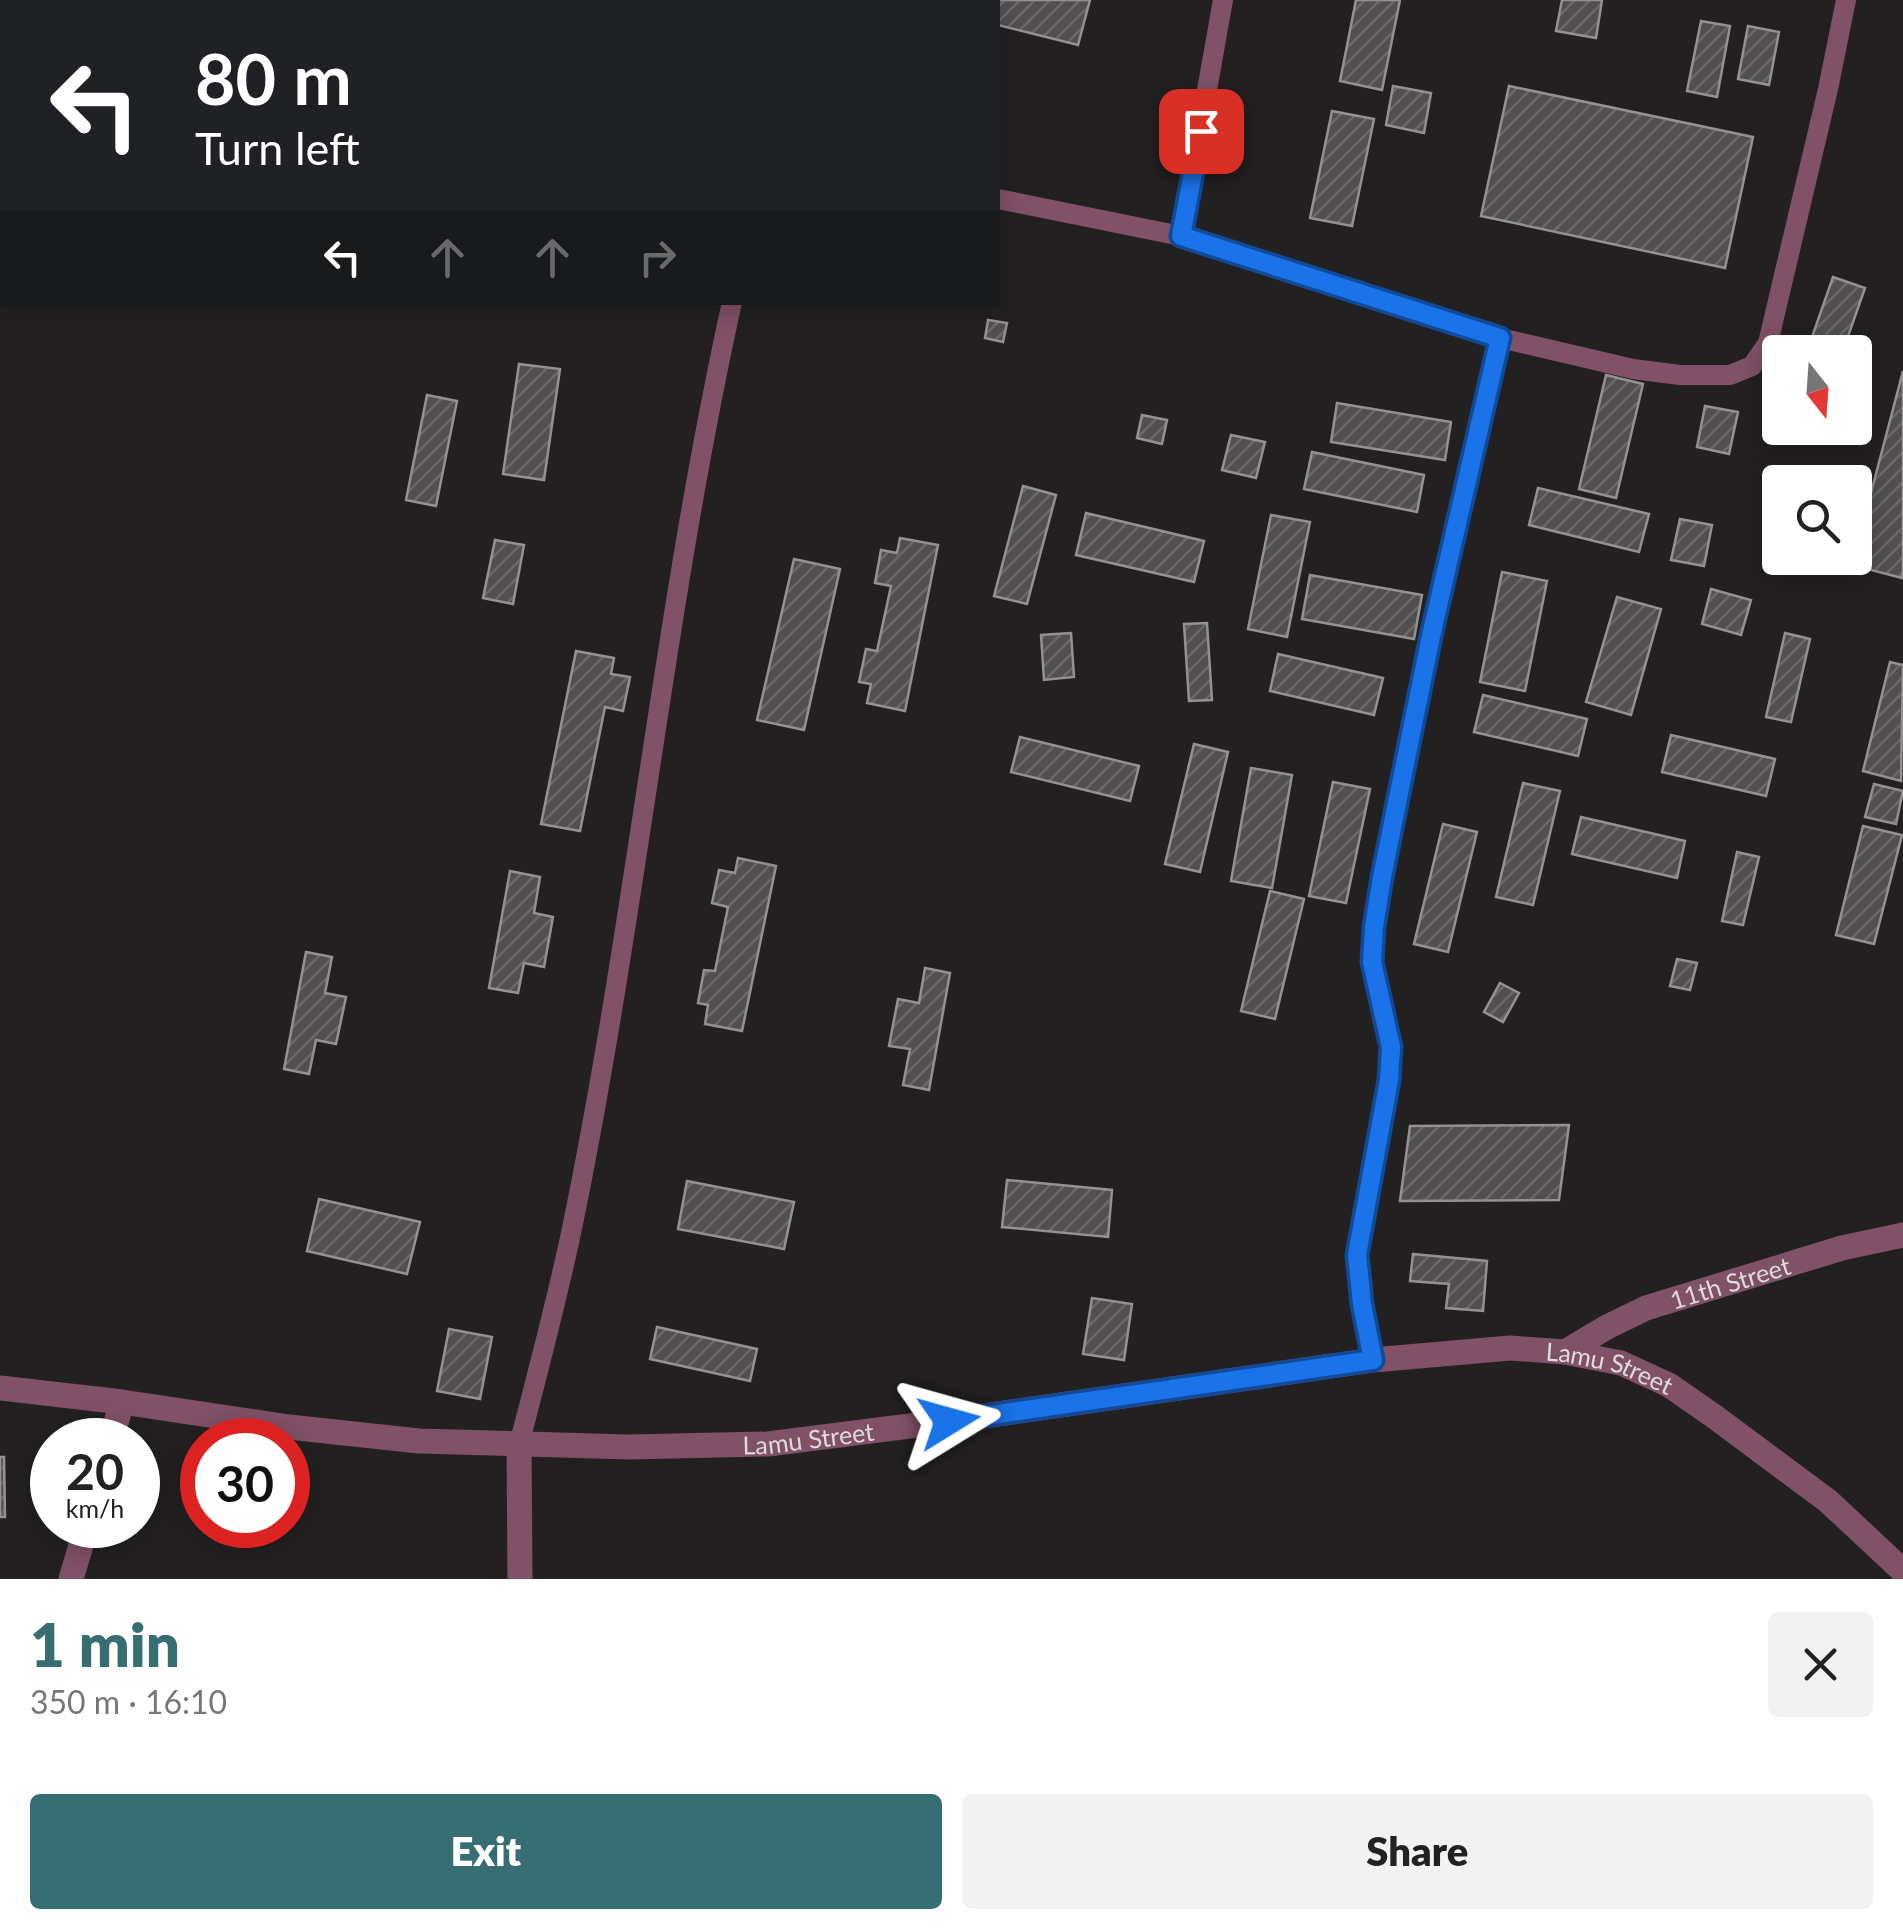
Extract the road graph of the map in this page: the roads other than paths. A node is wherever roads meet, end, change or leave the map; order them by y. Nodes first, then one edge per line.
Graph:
1 (1223, 0) edge
2 (1846, 0) edge
3 (1000, 198) edge
4 (1181, 236) junction
5 (731, 305) edge
6 (1500, 338) junction
7 (1903, 1235) edge
8 (1564, 1352) junction
9 (1373, 1360) junction
10 (0, 1388) edge
11 (122, 1402) junction
12 (117, 1418) edge
13 (518, 1446) junction
14 (80, 1548) edge
15 (1903, 1571) edge
16 (70, 1579) edge
17 (520, 1579) edge

1 - 4 lane
2 - 6 lane
3 - 4 lane
4 - 6 lane
5 - 13 lane
6 - 9 lane
7 - 8 street, 11th Street
8 - 9 street, Lamu Street
8 - 15 street, Lamu Street
9 - 13 street, Lamu Street
10 - 11 street, Lamu Street
11 - 12 street
11 - 13 street, Lamu Street
13 - 17 street
14 - 16 street

